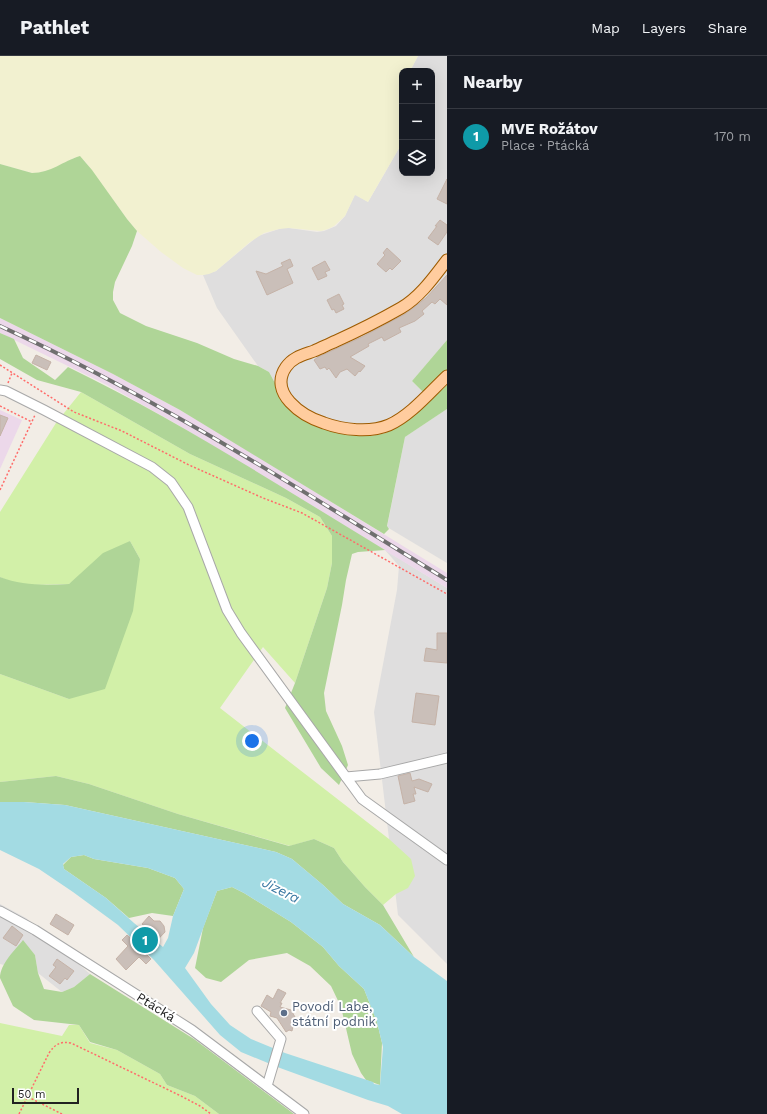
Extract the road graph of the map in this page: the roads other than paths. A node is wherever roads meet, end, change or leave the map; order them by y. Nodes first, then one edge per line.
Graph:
1 (447, 260) edge
2 (447, 376) edge
3 (0, 390) edge
4 (447, 758) edge
5 (346, 777) junction
6 (447, 860) edge
7 (0, 911) edge
8 (257, 1012) dead end
9 (267, 1086) junction
10 (304, 1114) edge

1 - 2 main road
3 - 5 street
4 - 5 street
5 - 6 street
7 - 9 street, Ptácká
8 - 9 street
9 - 10 street, Ptácká

